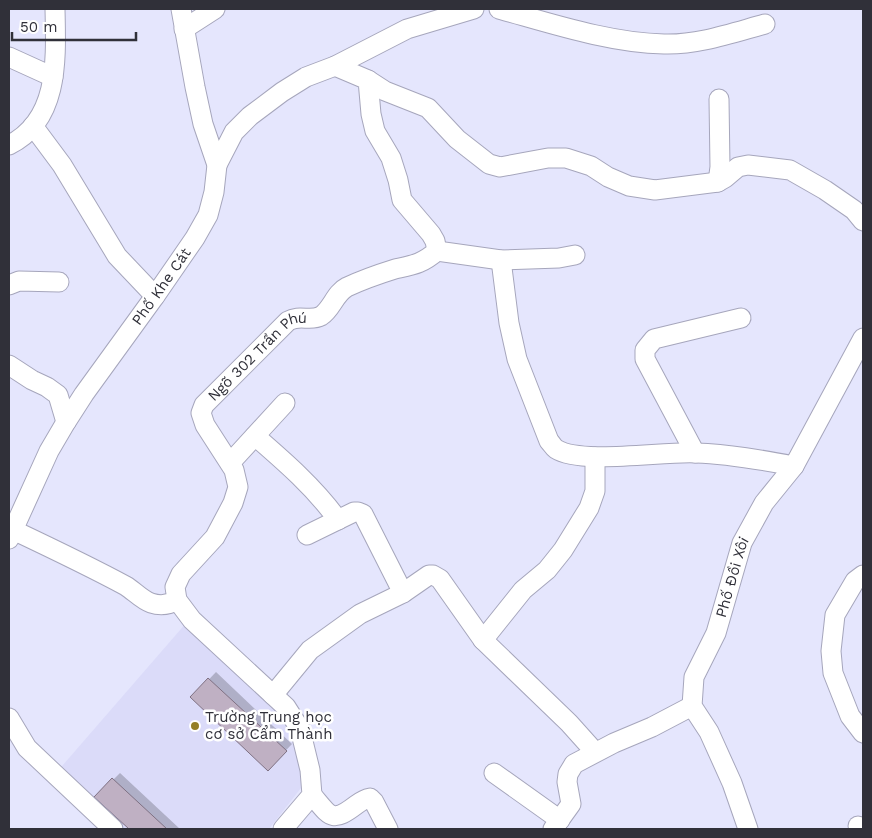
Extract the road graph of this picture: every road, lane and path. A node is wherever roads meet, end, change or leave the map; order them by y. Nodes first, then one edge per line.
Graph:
1 (55, 9) edge
2 (182, 9) edge
3 (215, 9) edge
4 (474, 9) edge
5 (499, 9) edge
6 (765, 24) dead end
7 (184, 29) junction
8 (9, 57) edge
9 (336, 66) junction
10 (53, 77) junction
11 (368, 80) junction
12 (720, 99) dead end
13 (203, 124) junction
14 (32, 126) junction
15 (234, 132) junction
16 (9, 145) edge
17 (217, 165) junction
18 (718, 182) junction
19 (863, 221) edge
20 (437, 251) junction
21 (575, 255) dead end
22 (501, 260) junction
23 (59, 282) dead end
24 (9, 285) edge
25 (155, 296) junction
26 (741, 318) dead end
27 (863, 338) edge
28 (9, 365) edge
29 (285, 403) dead end
30 (66, 422) junction
31 (255, 436) junction
32 (695, 453) junction
33 (596, 457) junction
34 (230, 463) junction
35 (794, 466) junction
36 (338, 520) junction
37 (11, 535) edge
38 (308, 535) dead end
39 (863, 575) edge
40 (403, 593) junction
41 (177, 600) junction
42 (483, 640) junction
43 (273, 695) junction
44 (692, 706) junction
45 (9, 718) edge
46 (863, 733) edge
47 (595, 752) junction
48 (494, 773) dead end
49 (312, 795) junction
50 (556, 825) edge
51 (113, 829) edge
52 (283, 829) edge
53 (388, 829) edge
54 (748, 829) edge

1 - 10 street
2 - 7 street, Phố Khe Cát
3 - 7 street
4 - 9 street
5 - 6 street
7 - 13 street, Phố Khe Cát
8 - 10 street
9 - 11 street
9 - 15 street
10 - 14 street
11 - 18 street
11 - 20 street
12 - 18 street
13 - 15 street
13 - 17 street, Phố Khe Cát
14 - 16 street
14 - 25 street
15 - 17 street
17 - 25 street, Phố Khe Cát
18 - 19 street
20 - 22 street
20 - 34 street, Ngõ 302 Trần Phú
21 - 22 street
22 - 33 street
23 - 24 street
25 - 30 street, Phố Khe Cát
26 - 32 street
27 - 35 street, Phố Đồi Xôi
28 - 30 street
29 - 31 street
30 - 37 street, Phố Khe Cát
31 - 34 street
31 - 36 street
32 - 33 street
32 - 35 street
33 - 42 street
34 - 41 street, Ngõ 302 Trần Phú
35 - 44 street, Phố Đồi Xôi
36 - 38 street
36 - 40 street
37 - 41 street
39 - 46 street
40 - 42 street
40 - 43 street
41 - 43 street
42 - 47 street
43 - 49 street
44 - 47 street
44 - 54 street
45 - 51 street
47 - 50 street
48 - 50 street
49 - 52 street
49 - 53 street

